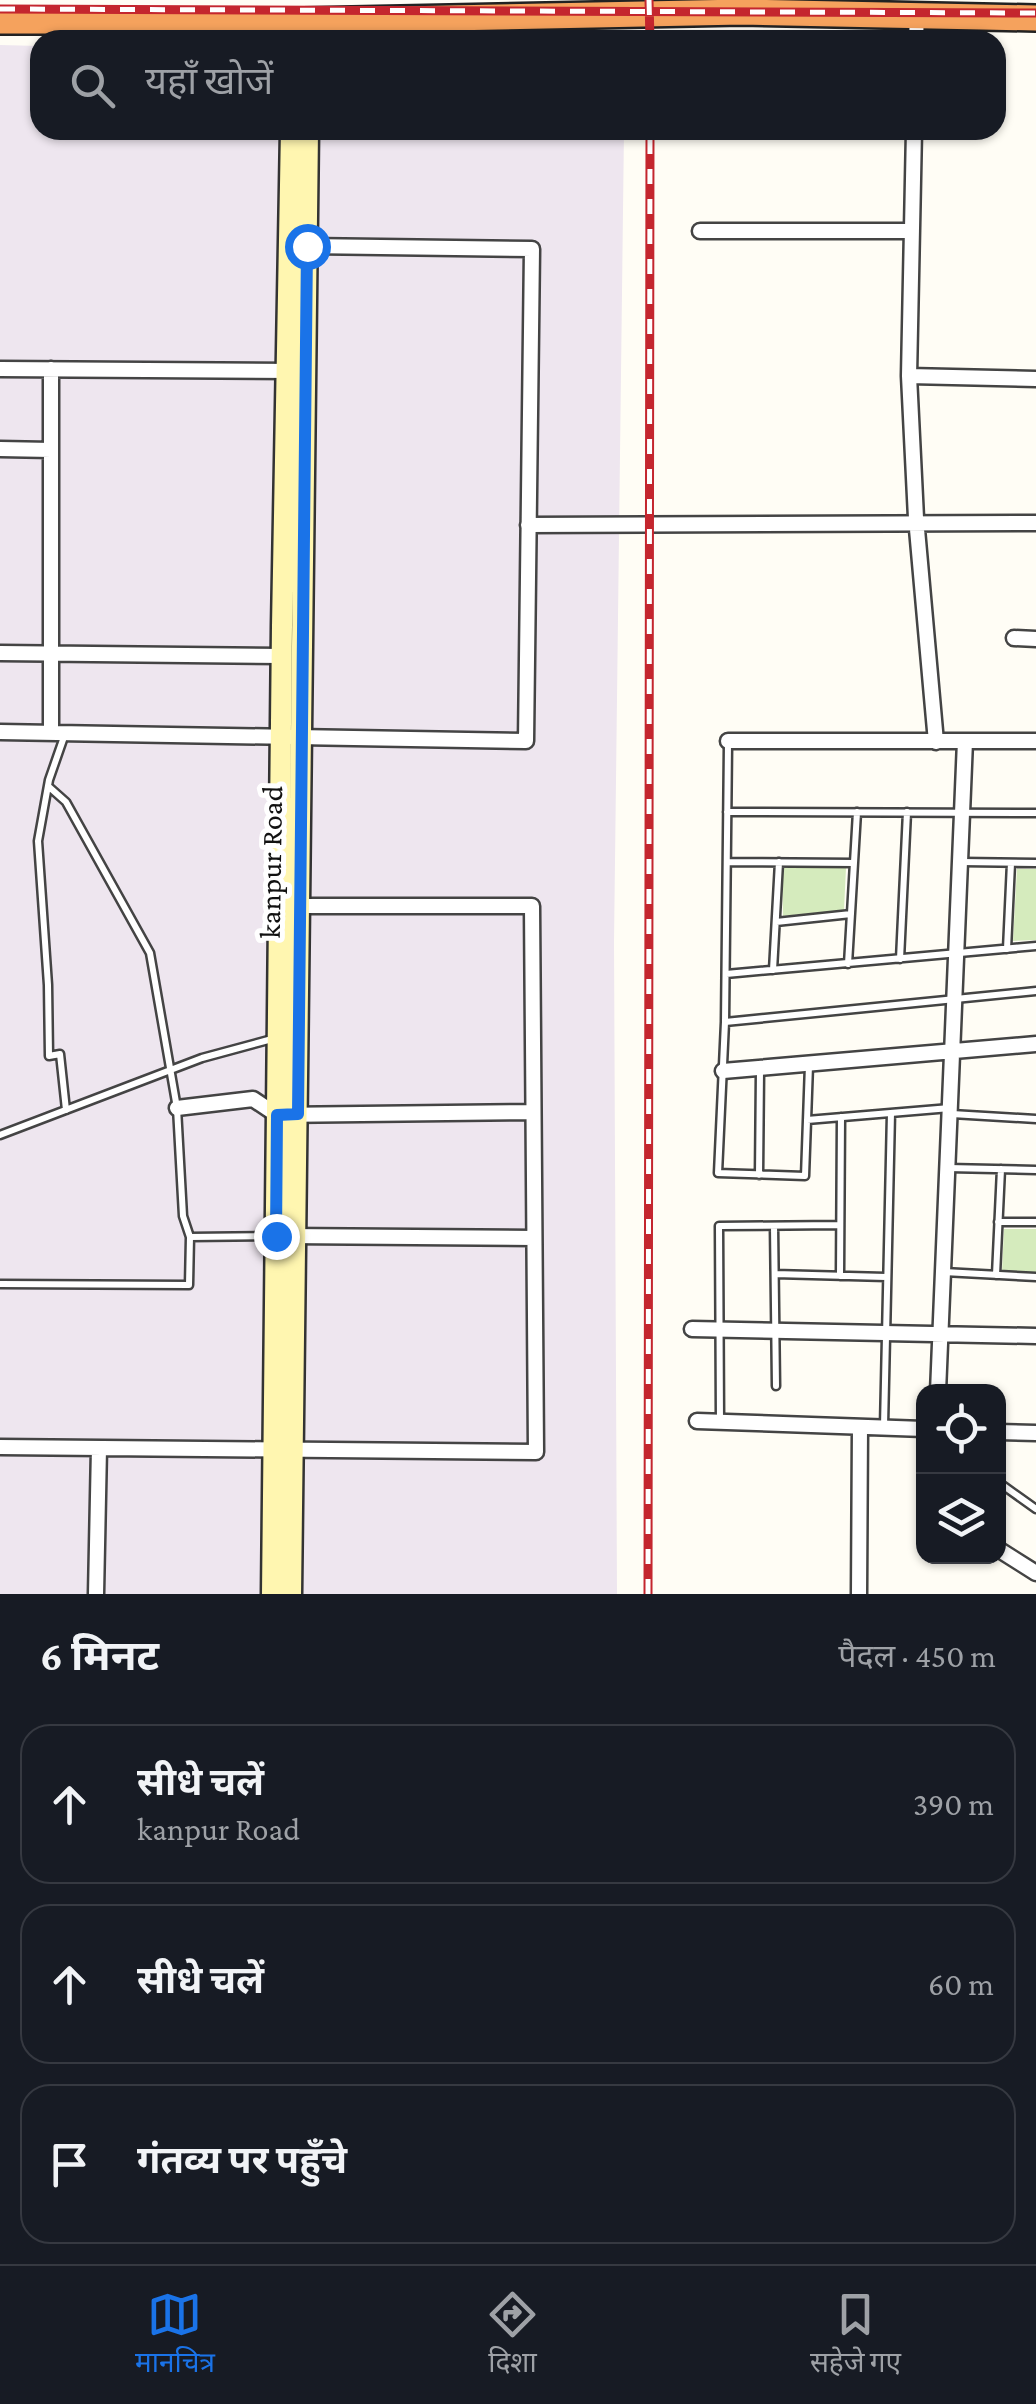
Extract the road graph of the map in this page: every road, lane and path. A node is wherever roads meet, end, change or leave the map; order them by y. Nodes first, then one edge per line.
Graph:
1 (1036, 18) edge
2 (0, 20) edge
3 (917, 27) edge
4 (215, 30) edge
5 (381, 30) edge
6 (291, 140) edge
7 (308, 140) edge
8 (914, 140) edge
9 (912, 230) junction
10 (700, 231) dead end
11 (307, 246) junction
12 (0, 369) edge
13 (51, 369) junction
14 (297, 371) junction
15 (909, 376) junction
16 (1036, 379) edge
17 (0, 449) edge
18 (51, 450) junction
19 (917, 523) junction
20 (1036, 523) edge
21 (528, 525) junction
22 (1014, 638) dead end
23 (1036, 640) edge
24 (0, 653) edge
25 (51, 654) junction
26 (282, 656) junction
27 (0, 732) edge
28 (58, 733) junction
29 (292, 736) junction
30 (728, 741) joint
31 (936, 742) junction
32 (964, 742) junction
33 (1036, 742) edge
34 (48, 786) junction
35 (727, 812) junction
36 (857, 812) junction
37 (907, 812) junction
38 (962, 812) junction
39 (1036, 813) edge
40 (727, 862) junction
41 (779, 862) junction
42 (960, 862) junction
43 (1011, 862) junction
44 (854, 863) junction
45 (1036, 863) edge
46 (290, 906) junction
47 (851, 914) junction
48 (776, 922) junction
49 (1036, 946) edge
50 (1007, 949) junction
51 (956, 954) junction
52 (900, 959) junction
53 (848, 964) junction
54 (773, 970) junction
55 (726, 974) junction
56 (1036, 990) edge
57 (954, 997) junction
58 (725, 1022) junction
59 (278, 1038) junction
60 (1036, 1044) edge
61 (952, 1051) junction
62 (809, 1064) junction
63 (760, 1068) junction
64 (172, 1070) junction
65 (723, 1071) junction
66 (177, 1108) junction
67 (66, 1110) junction
68 (950, 1111) junction
69 (533, 1112) junction
70 (892, 1112) junction
71 (287, 1115) junction
72 (841, 1117) junction
73 (1036, 1119) edge
74 (807, 1120) junction
75 (0, 1135) edge
76 (947, 1168) junction
77 (1001, 1169) junction
78 (1036, 1170) edge
79 (759, 1174) junction
80 (998, 1222) junction
81 (1036, 1222) edge
82 (774, 1226) junction
83 (839, 1226) junction
84 (286, 1236) junction
85 (190, 1237) junction
86 (534, 1238) junction
87 (943, 1272) junction
88 (776, 1274) junction
89 (996, 1275) junction
90 (840, 1276) junction
91 (886, 1277) junction
92 (1036, 1277) edge
93 (0, 1284) edge
94 (692, 1329) dead end
95 (719, 1330) junction
96 (777, 1331) junction
97 (884, 1333) junction
98 (941, 1334) junction
99 (1036, 1336) edge
100 (938, 1384) edge
101 (776, 1386) dead end
102 (697, 1422) dead end
103 (720, 1422) junction
104 (860, 1427) junction
105 (884, 1428) junction
106 (916, 1429) edge
107 (1006, 1432) edge
108 (1036, 1433) edge
109 (0, 1447) edge
110 (98, 1448) junction
111 (284, 1450) junction
112 (1006, 1488) edge
113 (1036, 1509) edge
114 (1006, 1554) edge
115 (1036, 1573) edge
116 (96, 1594) edge
117 (272, 1594) edge
118 (291, 1594) edge
119 (860, 1594) edge

1 - 3 highway
2 - 4 highway
3 - 5 highway
6 - 14 street
7 - 11 street, kanpur Road
8 - 9 street
9 - 10 street
9 - 15 street
11 - 14 street, kanpur Road
11 - 21 street
12 - 13 street
13 - 14 street
13 - 18 street
14 - 26 street
14 - 29 street, kanpur Road
15 - 16 street
15 - 19 street
17 - 18 street
18 - 25 street
19 - 20 street
19 - 21 street
19 - 31 street
21 - 29 street
22 - 23 street
24 - 25 street
25 - 26 street
25 - 28 street
26 - 29 street
27 - 28 street
28 - 29 street
28 - 34 lane
29 - 46 street, kanpur Road
30 - 31 street
30 - 35 lane
31 - 32 street
32 - 33 street
32 - 38 street
34 - 64 lane
34 - 67 lane
35 - 36 lane
35 - 40 lane
36 - 37 lane
36 - 44 lane
37 - 38 lane
37 - 52 lane
38 - 39 lane
38 - 42 street
40 - 41 lane
40 - 55 lane
41 - 44 lane
41 - 48 lane
42 - 43 lane
42 - 51 street
43 - 45 lane
43 - 50 lane
44 - 47 lane
46 - 59 street
46 - 69 street
46 - 71 street, kanpur Road
47 - 48 lane
47 - 53 lane
48 - 54 lane
49 - 50 lane
50 - 51 lane
51 - 52 lane
51 - 57 street
52 - 53 lane
53 - 54 lane
54 - 55 lane
55 - 58 lane
56 - 57 lane
57 - 58 lane
57 - 61 street
58 - 65 lane
59 - 64 lane
59 - 71 street
60 - 61 street
61 - 62 street
61 - 68 street
62 - 63 street
62 - 74 lane
63 - 65 street
63 - 79 lane
64 - 66 lane
64 - 67 lane
65 - 79 lane
66 - 71 street
66 - 85 lane
67 - 75 lane
68 - 70 lane
68 - 73 lane
68 - 76 street
69 - 71 street
69 - 86 street
70 - 72 lane
70 - 91 lane
71 - 84 street, kanpur Road
72 - 74 lane
72 - 83 lane
74 - 79 lane
76 - 77 lane
76 - 87 street
77 - 78 lane
77 - 80 lane
80 - 81 lane
80 - 89 lane
82 - 83 lane
82 - 88 lane
82 - 95 lane
83 - 90 lane
84 - 85 lane
84 - 86 street
84 - 111 street, kanpur Road
85 - 93 lane
86 - 111 street
87 - 89 lane
87 - 98 street
88 - 90 lane
88 - 96 lane
89 - 92 lane
90 - 91 lane
91 - 97 lane
94 - 95 street
95 - 96 street
95 - 103 lane
96 - 97 street
96 - 101 lane
97 - 98 street
97 - 105 lane
98 - 99 street
98 - 100 street
102 - 103 street
103 - 104 street
104 - 105 street
104 - 119 street
105 - 106 street
107 - 108 street
109 - 110 street
110 - 111 street
110 - 116 street
111 - 117 street
111 - 118 street, kanpur Road
112 - 113 lane
114 - 115 street

